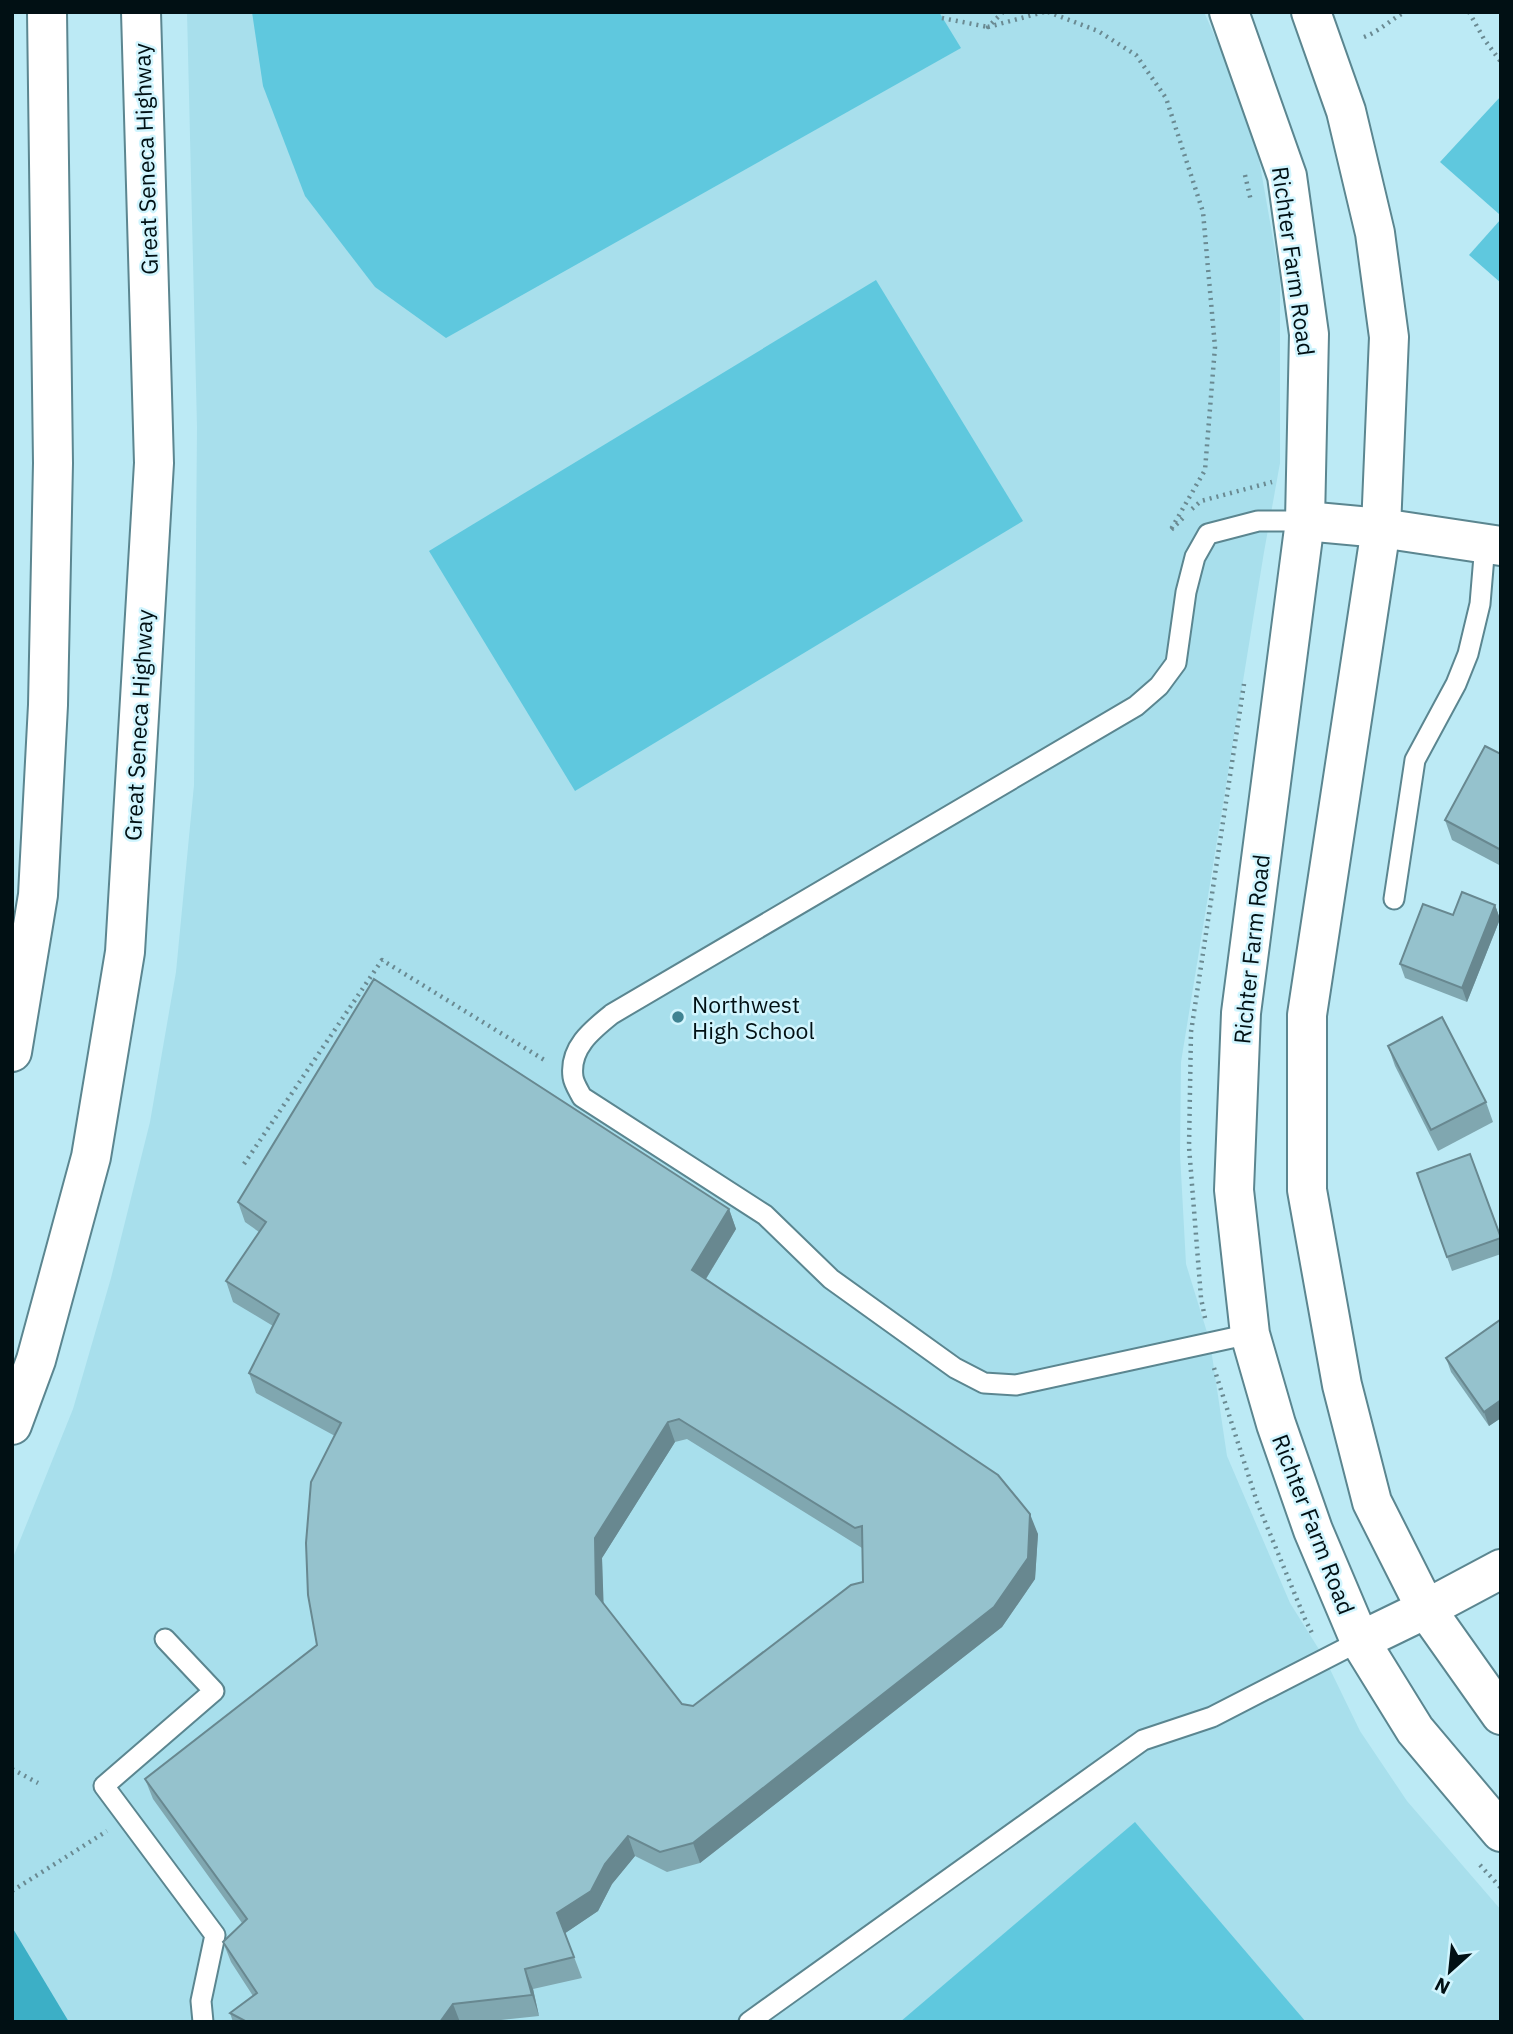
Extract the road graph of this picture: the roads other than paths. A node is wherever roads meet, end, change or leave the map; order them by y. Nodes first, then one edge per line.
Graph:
1 (47, 12) edge
2 (141, 12) edge
3 (1229, 12) edge
4 (1311, 12) edge
5 (1305, 520) junction
6 (1381, 528) junction
7 (1493, 545) edge
8 (1394, 899) dead end
9 (12, 1052) edge
10 (1250, 1334) junction
11 (12, 1424) edge
12 (1501, 1569) edge
13 (1426, 1609) junction
14 (165, 1639) dead end
15 (1360, 1641) junction
16 (1501, 1715) edge
17 (1501, 1832) edge
18 (204, 2022) edge
19 (749, 2022) edge

1 - 9 main road
2 - 11 main road, Great Seneca Highway
3 - 5 main road, Richter Farm Road
4 - 6 main road
5 - 6 main road
5 - 10 main road, Richter Farm Road
5 - 10 lane
6 - 7 main road
6 - 13 main road
7 - 8 lane
10 - 15 main road, Richter Farm Road
12 - 13 main road
13 - 15 main road
13 - 16 main road
14 - 18 lane
15 - 17 main road, Richter Farm Road
15 - 19 lane

